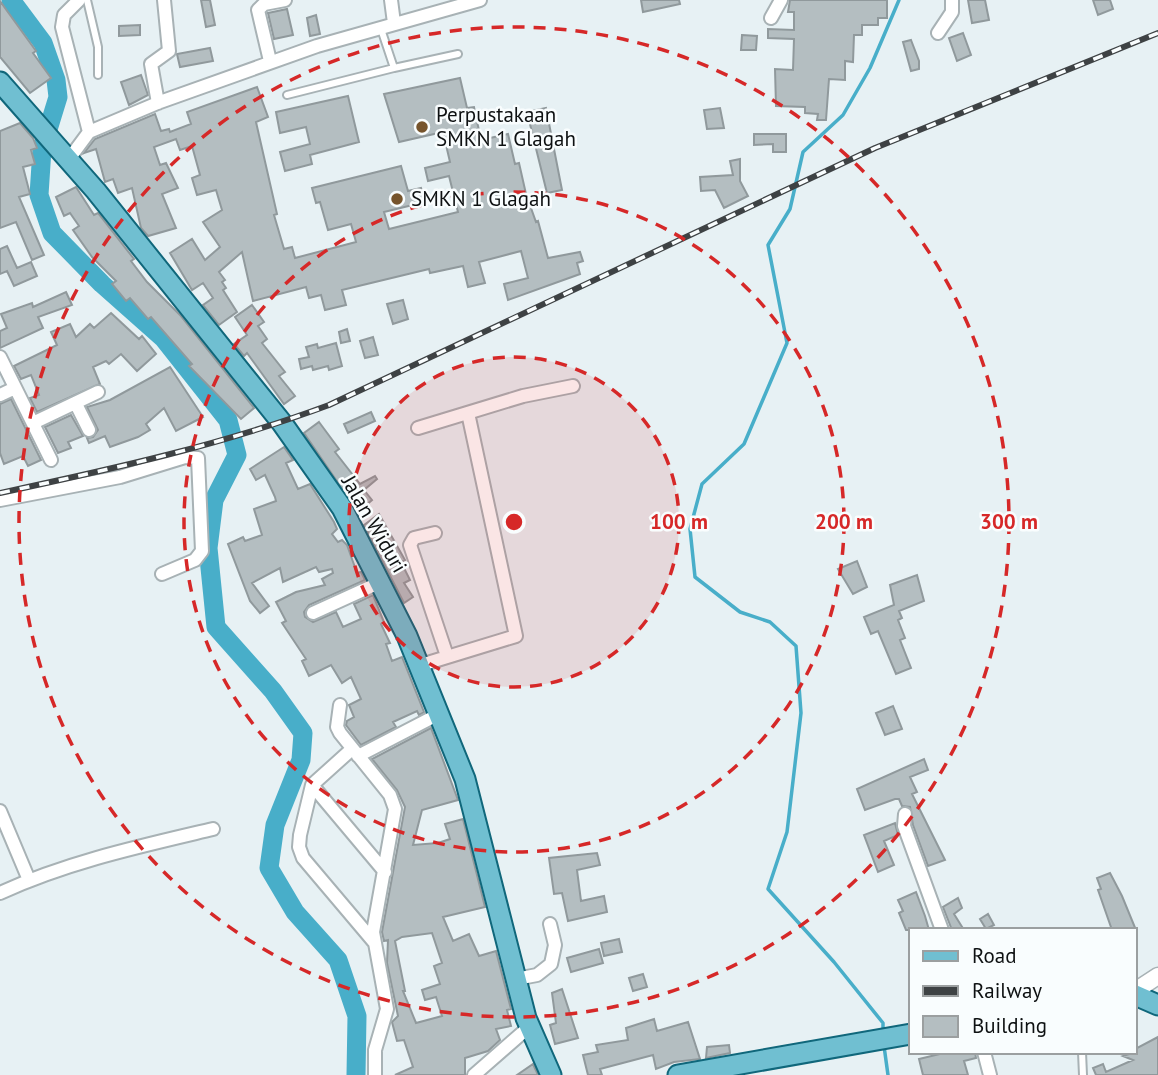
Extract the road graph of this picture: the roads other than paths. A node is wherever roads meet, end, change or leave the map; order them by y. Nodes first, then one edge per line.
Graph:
1 (79, 0) edge
2 (87, 0) edge
3 (164, 0) edge
4 (285, 0) edge
5 (391, 0) edge
6 (480, 0) edge
7 (781, 0) edge
8 (952, 0) edge
9 (771, 19) dead end
10 (394, 23) junction
11 (380, 27) junction
12 (939, 33) dead end
13 (458, 54) dead end
14 (271, 61) junction
15 (394, 68) junction
16 (98, 75) dead end
17 (0, 82) edge
18 (287, 94) dead end
19 (158, 103) junction
20 (89, 132) junction
21 (67, 156) junction
22 (0, 358) edge
23 (573, 386) dead end
24 (15, 388) junction
25 (98, 392) dead end
26 (0, 395) edge
27 (76, 404) junction
28 (468, 413) junction
29 (33, 423) junction
30 (418, 428) dead end
31 (89, 430) dead end
32 (51, 460) dead end
33 (0, 500) edge
34 (435, 533) dead end
35 (162, 574) dead end
36 (381, 582) junction
37 (313, 612) dead end
38 (445, 657) junction
39 (425, 664) junction
40 (340, 705) dead end
41 (439, 713) junction
42 (355, 753) junction
43 (312, 785) junction
44 (0, 811) edge
45 (905, 814) dead end
46 (213, 830) dead end
47 (385, 872) junction
48 (29, 880) junction
49 (0, 893) edge
50 (550, 923) dead end
51 (941, 928) edge
52 (374, 942) junction
53 (1158, 976) edge
54 (526, 977) junction
55 (1137, 992) edge
56 (1137, 994) edge
57 (1158, 1005) edge
58 (531, 1032) junction
59 (909, 1034) edge
60 (985, 1054) edge
61 (1082, 1054) edge
62 (375, 1075) edge
63 (474, 1075) edge
64 (551, 1075) edge
65 (678, 1075) edge
66 (990, 1075) edge
67 (1083, 1075) edge

1 - 20 street
2 - 16 lane
3 - 19 street
4 - 14 street
5 - 10 street
6 - 10 street
7 - 9 street
8 - 12 street
10 - 11 street
11 - 14 street
11 - 15 lane
13 - 15 lane
14 - 19 street
15 - 18 lane
17 - 21 main road, Jalan Widuri
19 - 20 street
20 - 21 street
21 - 36 main road, Jalan Widuri
22 - 24 street
23 - 28 street
24 - 26 street
24 - 29 street
25 - 27 street
27 - 29 street
27 - 31 street
28 - 30 street
28 - 38 street
29 - 32 street
33 - 35 street
34 - 38 street
36 - 37 street
36 - 39 main road, Jalan Widuri
38 - 39 street
39 - 41 main road, Jalan Widuri
40 - 42 street
41 - 42 street
41 - 54 main road, Jalan Widuri
42 - 43 street
42 - 47 street
43 - 47 street
43 - 52 street
44 - 48 street
45 - 51 street
46 - 48 street
47 - 52 street
48 - 49 street
50 - 54 street
52 - 62 street
53 - 55 street
54 - 58 main road, Jalan Widuri
56 - 57 main road
58 - 63 street
58 - 64 main road, Jalan Widuri
59 - 65 main road
60 - 66 street
61 - 67 lane

